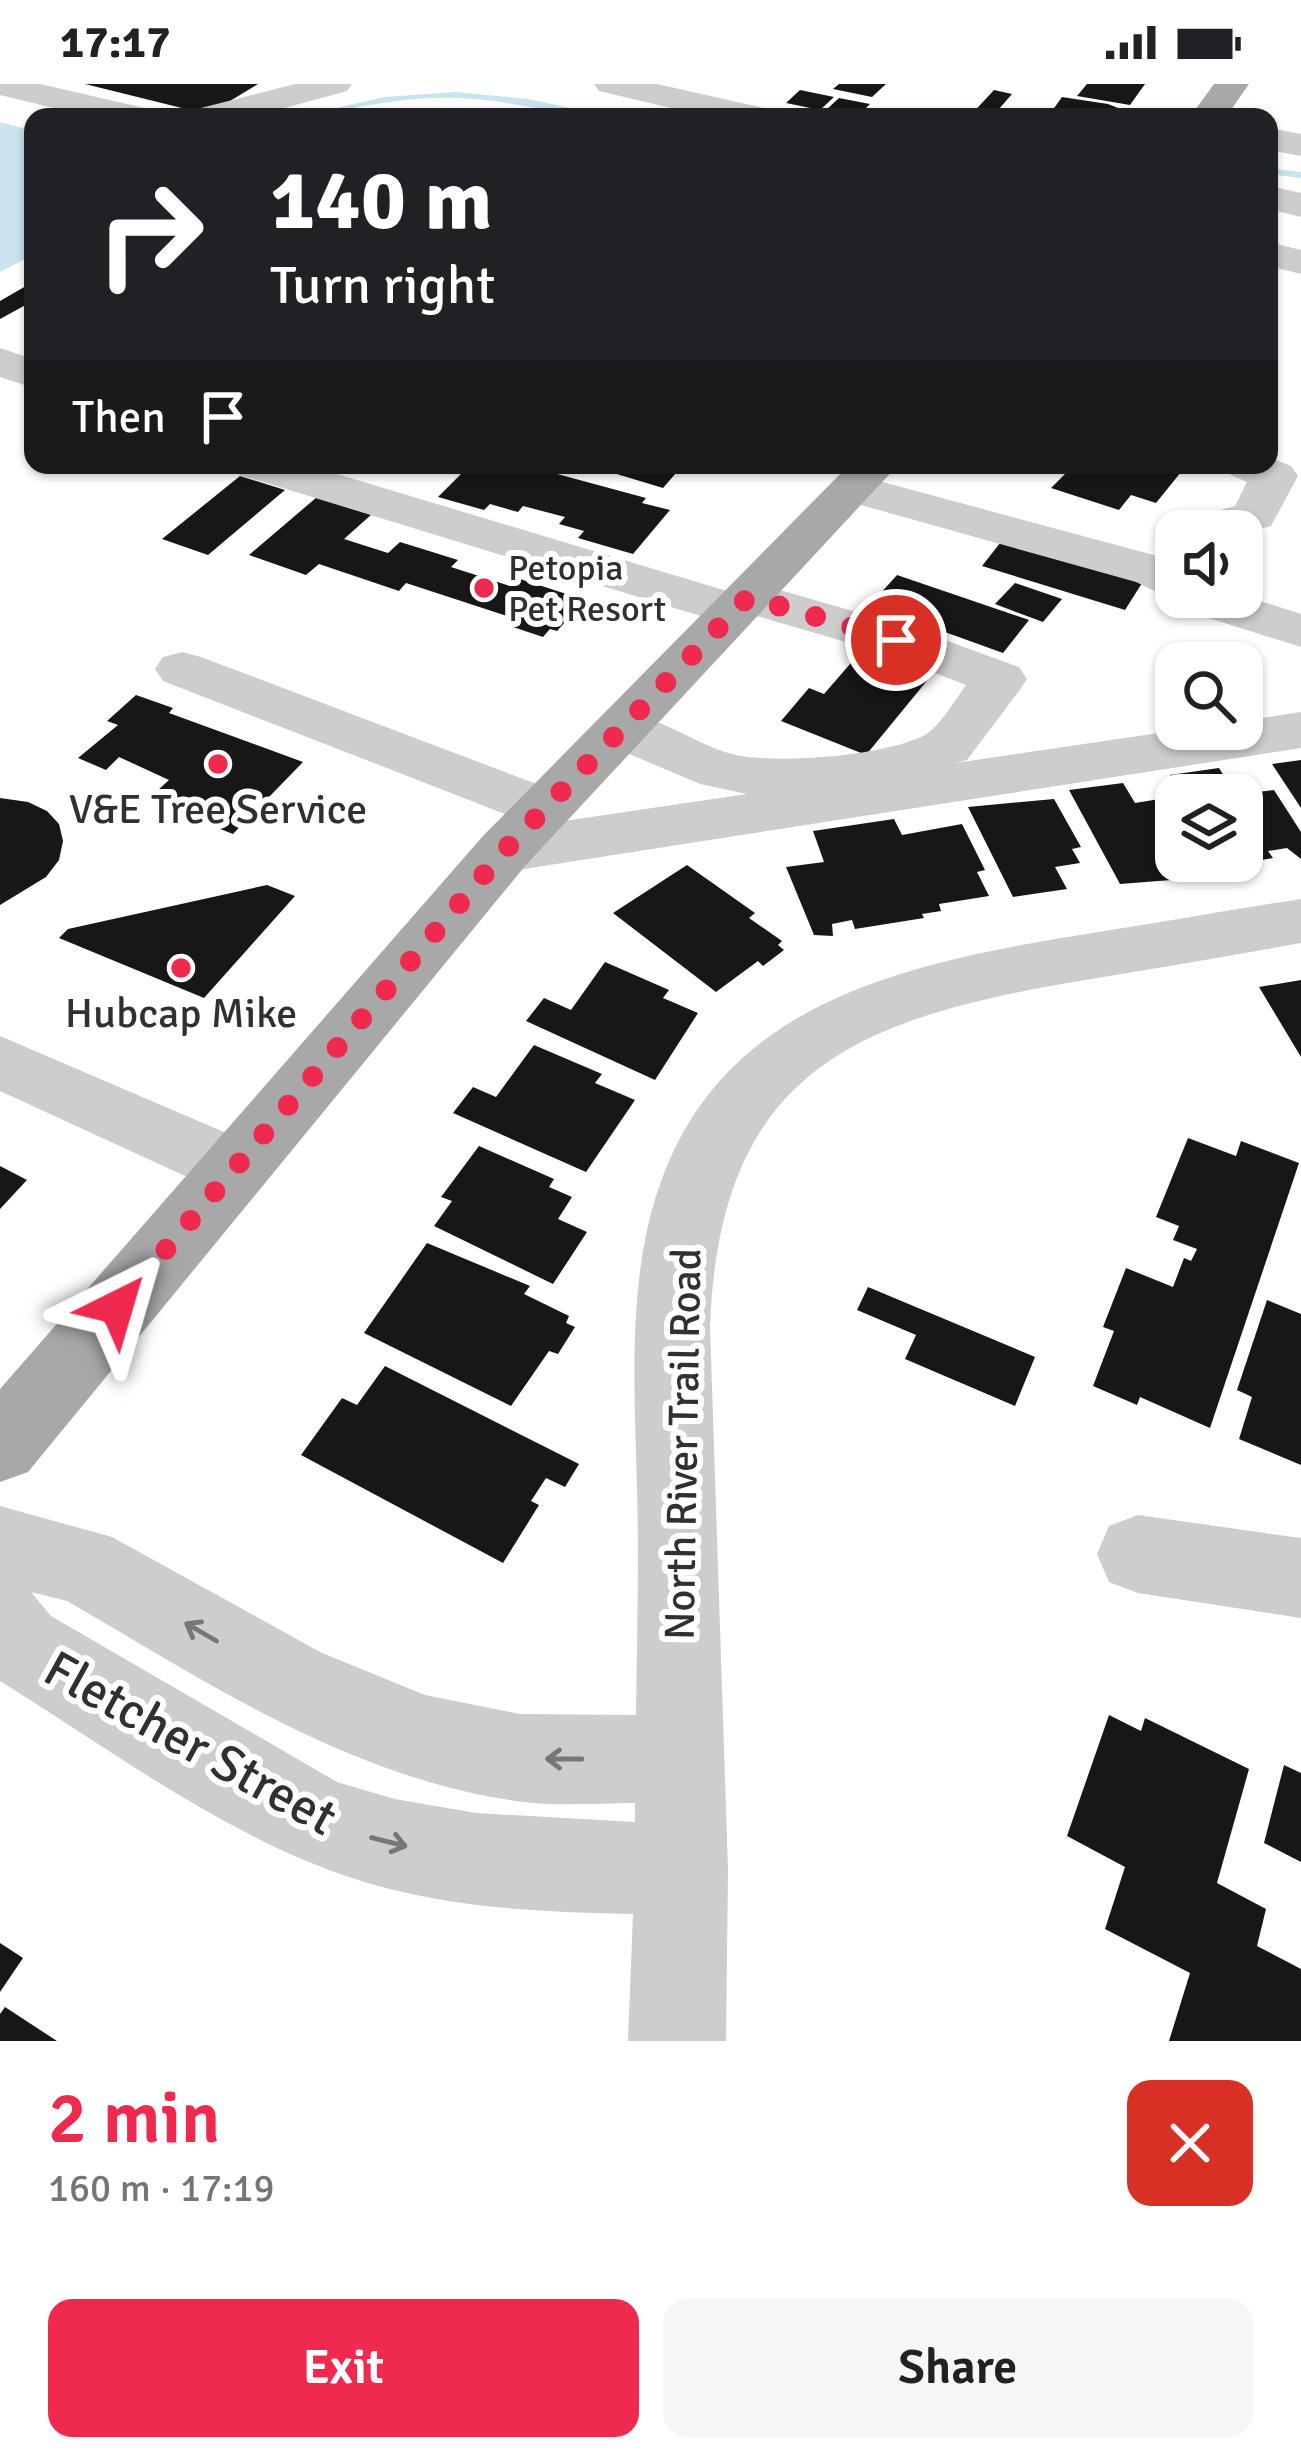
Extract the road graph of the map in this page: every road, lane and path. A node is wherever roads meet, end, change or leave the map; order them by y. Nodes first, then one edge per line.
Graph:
1 (335, 84) edge
2 (611, 84) edge
3 (0, 86) edge
4 (97, 108) edge
5 (244, 108) edge
6 (716, 108) edge
7 (288, 474) edge
8 (873, 474) edge
9 (877, 474) edge
10 (878, 474) edge
11 (1269, 474) edge
12 (1257, 510) edge
13 (1155, 537) edge
14 (1155, 572) edge
15 (741, 603) junction
16 (1260, 618) edge
17 (1301, 631) edge
18 (182, 669) dead end
19 (620, 729) junction
20 (1301, 730) edge
21 (523, 830) junction
22 (1301, 921) edge
23 (0, 1062) edge
24 (234, 1167) junction
25 (0, 1446) edge
26 (0, 1545) edge
27 (1138, 1554) dead end
28 (1301, 1578) edge
29 (0, 1619) edge
30 (681, 1759) junction
31 (682, 1869) junction
32 (677, 2041) edge

1 - 5 street
2 - 6 street
3 - 4 street
7 - 15 street
8 - 15 main road
9 - 14 street
10 - 13 street
11 - 12 street
15 - 19 main road
15 - 19 street
16 - 17 street
18 - 21 street
19 - 21 main road
20 - 21 street
21 - 24 main road
22 - 30 street, North River Trail Road
23 - 24 street
24 - 25 main road
30 -> 26 street
27 - 28 street
29 -> 31 street, Fletcher Street
30 - 31 street, North River Trail Road
31 - 32 street, North River Trail Road

